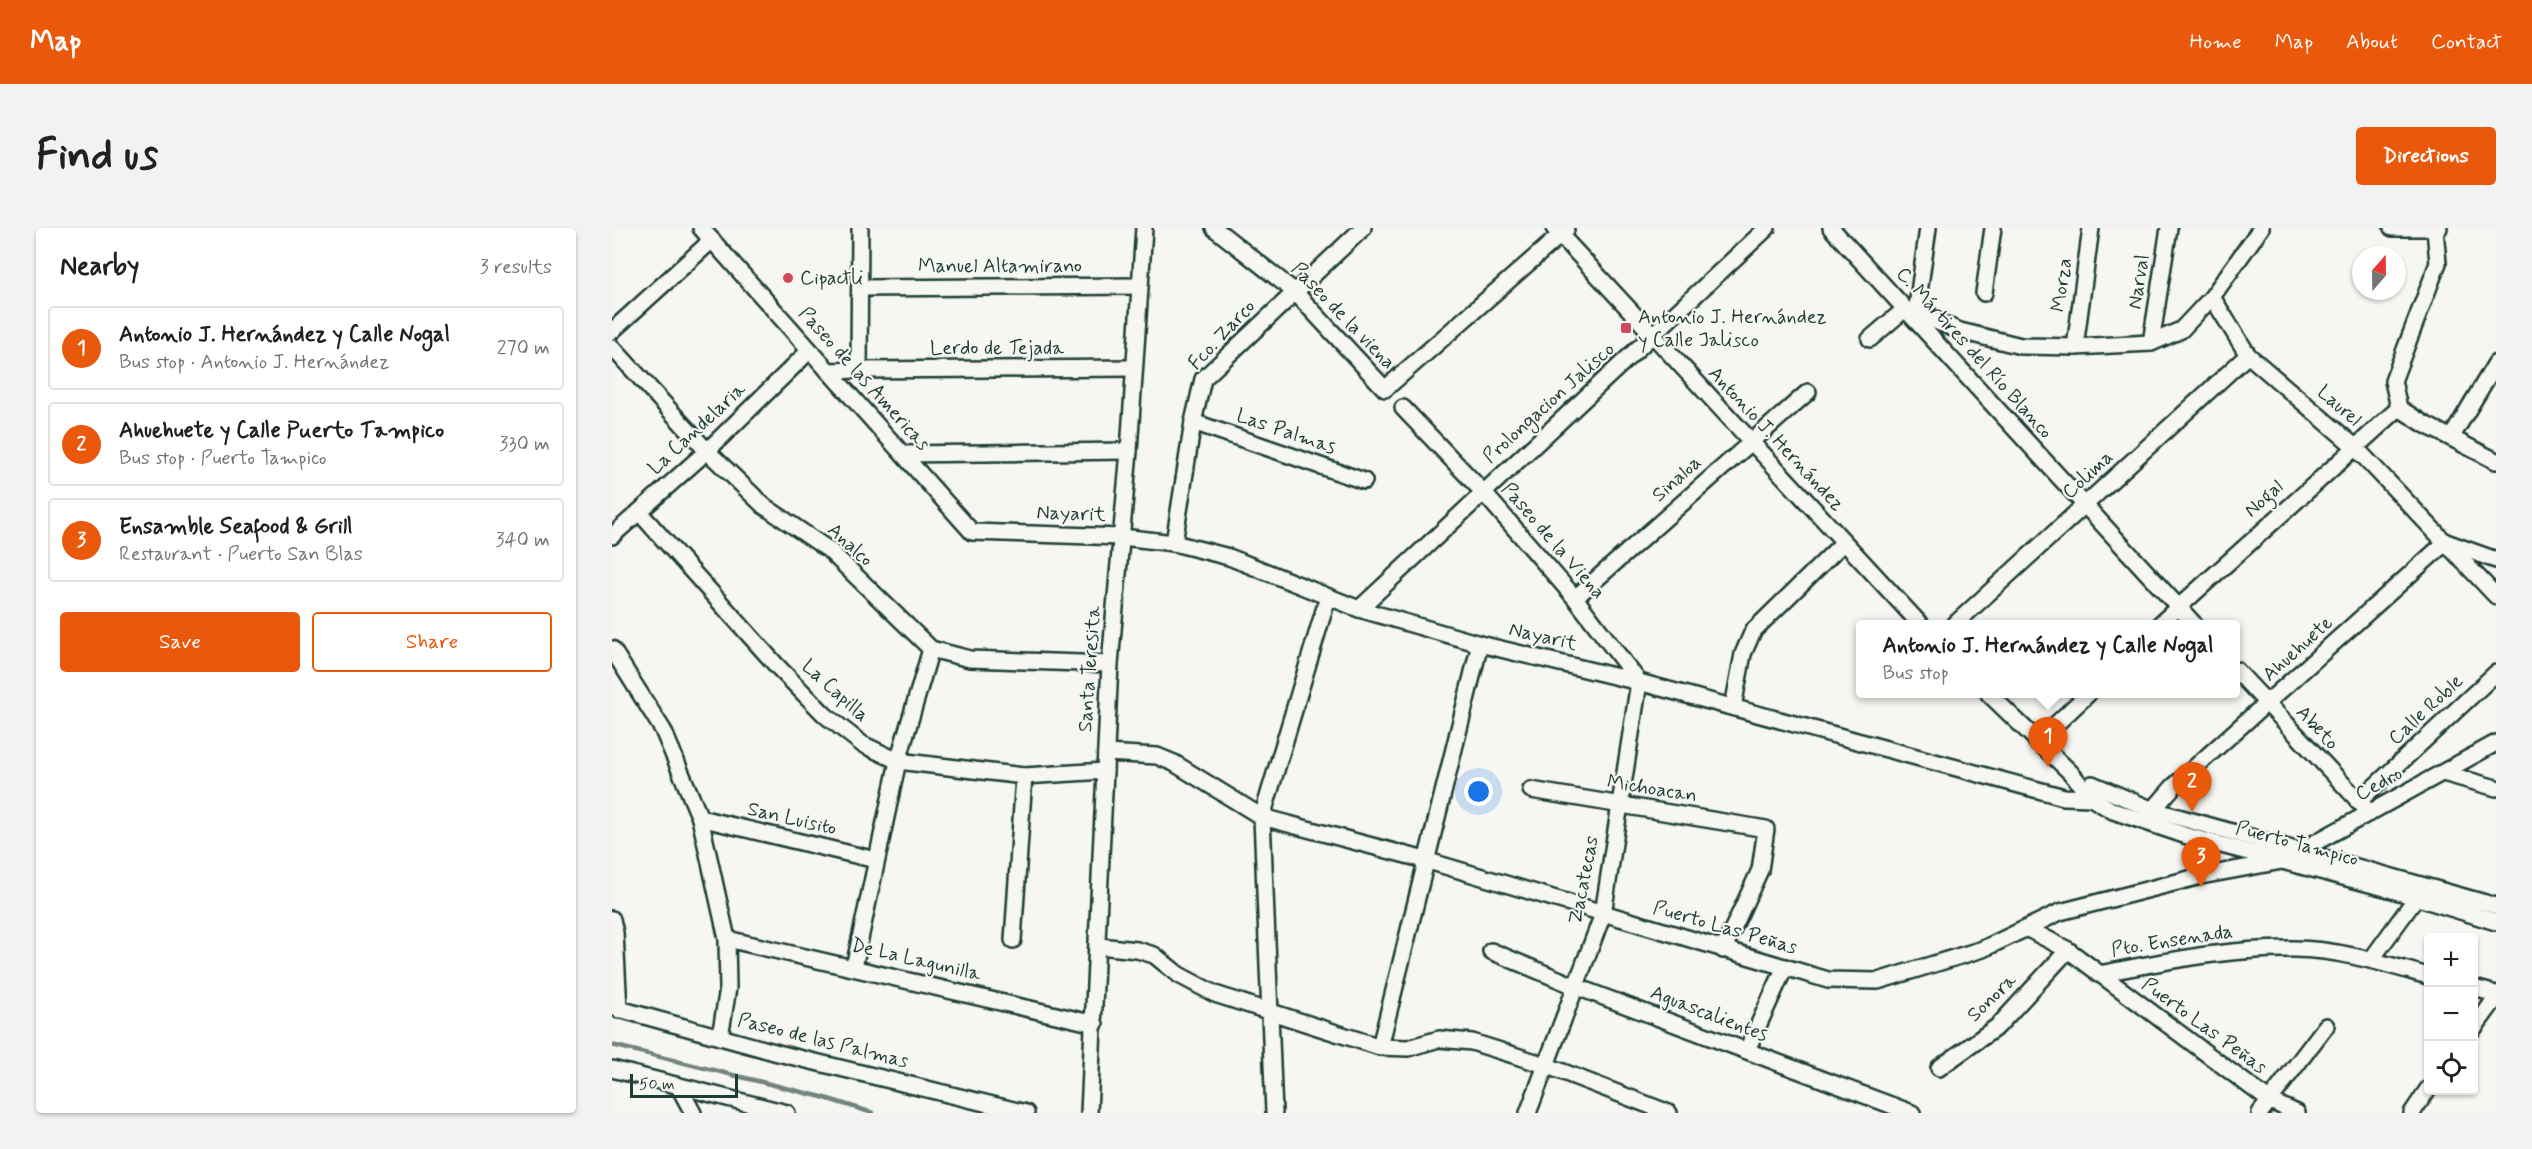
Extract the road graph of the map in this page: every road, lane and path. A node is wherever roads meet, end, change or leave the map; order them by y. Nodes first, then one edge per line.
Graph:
1 (701, 228) edge
2 (860, 228) edge
3 (1144, 228) edge
4 (1214, 228) edge
5 (1363, 228) edge
6 (1767, 228) edge
7 (1831, 228) edge
8 (1928, 228) edge
9 (1993, 228) edge
10 (2091, 228) edge
11 (2169, 228) edge
12 (2261, 228) edge
13 (2391, 228) edge
14 (2437, 228) edge
15 (1561, 230) edge
16 (712, 240) junction
17 (1140, 286) junction
18 (860, 288) junction
19 (1294, 291) junction
20 (1984, 293) dead end
21 (2212, 297) junction
22 (1911, 311) junction
23 (612, 331) edge
24 (1653, 337) junction
25 (1870, 339) dead end
26 (2151, 343) junction
27 (612, 347) edge
28 (2075, 347) junction
29 (809, 351) junction
30 (2248, 355) junction
31 (2496, 363) edge
32 (1134, 368) junction
33 (860, 370) junction
34 (828, 371) junction
35 (1808, 393) dead end
36 (1403, 408) dead end
37 (2399, 408) junction
38 (1193, 422) junction
39 (2451, 438) junction
40 (1751, 441) junction
41 (2354, 446) junction
42 (707, 451) junction
43 (1129, 451) junction
44 (903, 454) junction
45 (2496, 461) edge
46 (1364, 481) dead end
47 (1483, 492) junction
48 (2085, 507) junction
49 (639, 512) junction
50 (972, 532) joint
51 (612, 536) edge
52 (1122, 537) junction
53 (2446, 542) junction
54 (1174, 543) junction
55 (1843, 543) junction
56 (2496, 560) edge
57 (2496, 596) edge
58 (1328, 597) junction
59 (1575, 598) junction
60 (2178, 607) junction
61 (1359, 609) junction
62 (1916, 620) edge
63 (1959, 620) edge
64 (2164, 620) edge
65 (2190, 620) edge
66 (1480, 644) junction
67 (612, 649) edge
68 (931, 649) junction
69 (1110, 664) junction
70 (2496, 672) edge
71 (2240, 675) edge
72 (1639, 682) junction
73 (1994, 698) edge
74 (2083, 698) edge
75 (2267, 705) junction
76 (1733, 707) junction
77 (2037, 742) junction
78 (2496, 744) edge
79 (1106, 753) junction
80 (898, 761) junction
81 (1105, 771) junction
82 (2443, 773) junction
83 (1024, 776) junction
84 (2496, 788) edge
85 (1531, 790) dead end
86 (2095, 793) junction
87 (2358, 802) junction
88 (1620, 806) junction
89 (2153, 810) junction
90 (2370, 813) junction
91 (1262, 817) junction
92 (700, 818) junction
93 (2301, 851) junction
94 (876, 860) junction
95 (1425, 860) junction
96 (2282, 861) junction
97 (2416, 898) junction
98 (2496, 906) edge
99 (1602, 914) junction
100 (612, 919) edge
101 (2496, 922) edge
102 (2028, 929) junction
103 (727, 939) junction
104 (1013, 940) dead end
105 (1099, 946) junction
106 (1723, 950) junction
107 (2068, 950) junction
108 (1491, 951) dead end
109 (2371, 960) junction
110 (854, 967) junction
111 (1785, 968) junction
112 (2098, 974) junction
113 (2424, 975) edge
114 (1577, 987) junction
115 (2478, 989) edge
116 (2496, 996) edge
117 (616, 1008) edge
118 (1269, 1011) junction
119 (2478, 1022) edge
120 (1095, 1024) junction
121 (2326, 1026) dead end
122 (720, 1037) junction
123 (1380, 1047) junction
124 (1747, 1050) junction
125 (1545, 1065) junction
126 (1940, 1068) dead end
127 (612, 1069) edge
128 (679, 1087) junction
129 (2424, 1095) edge
130 (2265, 1107) edge
131 (693, 1113) edge
132 (787, 1113) edge
133 (1026, 1113) edge
134 (1089, 1113) edge
135 (1274, 1113) edge
136 (1528, 1113) edge
137 (1669, 1113) edge
138 (1912, 1113) edge
139 (2297, 1113) edge
140 (2412, 1113) edge

1 - 16 street, Paseo de las Americas
2 - 18 street
3 - 17 street, Santa Teresita
4 - 19 street, Paseo de la viena
5 - 19 street, Fco. Zarco
6 - 24 street, Prolongacion Jalisco
7 - 22 street, C. Mártires del Río Blanco
8 - 22 street
9 - 20 street
10 - 28 street, Morza
11 - 26 street, Narval
12 - 21 street
13 - 14 street
14 - 37 street
15 - 19 street, Paseo de la viena
15 - 24 street, Antonio J. Hernández
16 - 23 street
16 - 29 street, Paseo de las Americas
17 - 18 street, Manuel Altamirano
17 - 32 street, Santa Teresita
18 - 33 street
19 - 38 street, Fco. Zarco
21 - 26 street
21 - 30 street, Laurel
22 - 25 street
22 - 28 street
22 - 48 street, C. Mártires del Río Blanco
24 - 40 street, Antonio J. Hernández
24 - 47 street, Prolongacion Jalisco
26 - 28 street
27 - 42 street, Analco
29 - 34 street, Paseo de las Americas
29 - 42 street, La Candelaria
30 - 41 street, Laurel
30 - 48 street, Colima
31 - 39 street
32 - 33 street, Lerdo de Tejada
32 - 43 street, Santa Teresita
33 - 34 street, Lerdo de Tejada
34 - 44 street, Paseo de las Americas
35 - 40 street, Sinaloa
36 - 47 street, Paseo de la Viena
37 - 39 street
37 - 41 street, Nogal
38 - 46 street, Las Palmas
38 - 54 street, Fco. Zarco
39 - 45 street
40 - 55 street, Antonio J. Hernández
40 - 59 street, Sinaloa
41 - 53 street, Laurel
41 - 60 street, Nogal
42 - 49 street, La Candelaria
42 - 68 street, Analco
43 - 44 street
43 - 52 street, Santa Teresita
44 - 50 street, Paseo de las Americas
47 - 59 street, Paseo de la Viena
47 - 61 street, Prolongacion Jalisco
48 - 60 street
48 - 63 street, Colima
49 - 51 street, La Candelaria
49 - 80 street, La Capilla
50 - 52 street, Nayarit
52 - 54 street, Nayarit
52 - 69 street, Santa Teresita
53 - 56 street, Laurel
53 - 57 street, Laurel
53 - 75 street, Ahuehuete
54 - 58 street, Nayarit
55 - 62 street, Antonio J. Hernández
55 - 76 street
58 - 61 street, Nayarit
58 - 91 street
59 - 72 street, Paseo de la Viena
60 - 64 street, Nogal
60 - 65 street
61 - 66 street, Nayarit
66 - 72 street, Nayarit
66 - 95 street
67 - 92 street
68 - 69 street, Analco
68 - 80 street
69 - 79 street, Santa Teresita
70 - 87 street, Calle Roble
71 - 75 street, Abeto
72 - 76 street, Nayarit
72 - 88 street, Zacatecas
73 - 77 street
74 - 77 street
75 - 87 street, Abeto
75 - 89 street, Ahuehuete
76 - 86 street, Nayarit
77 - 86 street
78 - 82 street, Cedro
79 - 81 street, Santa Teresita
79 - 91 street, Puerto Las Peñas
80 - 83 street, La Capilla
80 - 94 street
81 - 83 street, La Capilla
81 - 105 street, Santa Teresita
82 - 84 street
82 - 90 street, Cedro
83 - 104 street
85 - 88 street, Michoacan
86 - 89 street, Puerto Tampico
86 - 96 street, Puerto Tampico
87 - 90 street, Abeto
88 - 99 street, Zacatecas
88 - 106 street, Michoacan
89 - 93 street, Puerto Tampico
90 - 93 street, Cedro
91 - 95 street, Puerto Las Peñas
91 - 118 street
92 - 94 street, San Luisito
92 - 103 street
93 - 96 street, Cedro
93 - 98 street, Puerto Tampico
94 - 110 street
95 - 99 street, Puerto Las Peñas
95 - 123 street
96 - 97 street, Puerto Tampico
96 - 102 street
97 - 101 street, Puerto Tampico
97 - 109 street
99 - 106 street, Puerto Las Peñas
99 - 114 street, Zacatecas
100 - 117 street
102 - 107 street, Puerto Las Peñas
102 - 111 street, Puerto Las Peñas
103 - 110 street, De La Lagunilla
103 - 122 street
105 - 118 street
105 - 120 street, Santa Teresita
106 - 111 street, Puerto Las Peñas
107 - 112 street, Puerto Las Peñas
107 - 126 street, Sonora
108 - 114 street, Aguascalientes
109 - 112 street, Pto. Ensenada
109 - 113 street, Pto. Ensenada
110 - 120 street, De La Lagunilla
111 - 124 street
112 - 130 street, Puerto Las Peñas
114 - 124 street, Aguascalientes
114 - 125 street, Zacatecas
115 - 116 street
116 - 119 street
117 - 122 street, Paseo de las Palmas
118 - 123 street
118 - 135 street
120 - 134 street, Santa Teresita
121 - 130 street
122 - 133 street, Paseo de las Palmas
123 - 125 street
124 - 138 street, Aguascalientes
125 - 136 street, Zacatecas
125 - 137 street
127 - 128 street
128 - 131 street
128 - 132 street
129 - 140 street
130 - 139 street, Puerto Las Peñas

